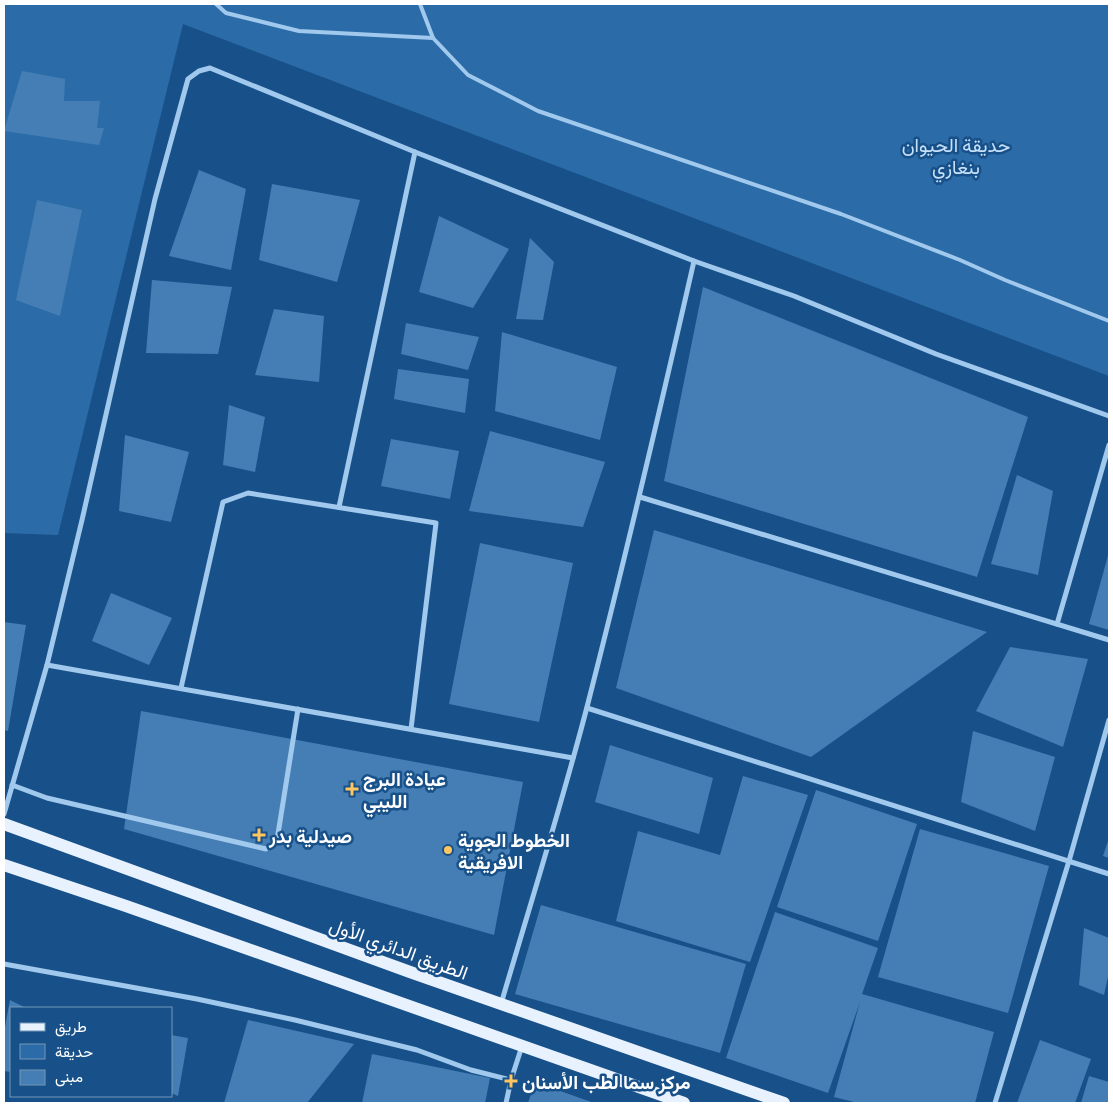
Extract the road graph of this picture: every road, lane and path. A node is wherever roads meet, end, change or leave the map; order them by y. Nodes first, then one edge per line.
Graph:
1 (216, 4) edge
2 (420, 4) edge
3 (433, 38) junction
4 (415, 152) junction
5 (694, 261) junction
6 (1109, 321) edge
7 (1109, 416) edge
8 (1109, 445) edge
9 (640, 497) junction
10 (339, 508) junction
11 (1057, 624) junction
12 (1109, 640) edge
13 (46, 665) junction
14 (181, 688) junction
15 (587, 708) junction
16 (298, 709) junction
17 (1109, 720) edge
18 (411, 729) junction
19 (573, 758) junction
20 (12, 785) junction
21 (4, 814) edge
22 (4, 824) edge
23 (1069, 861) junction
24 (4, 865) edge
25 (1109, 874) edge
26 (4, 964) edge
27 (501, 1004) junction
28 (522, 1046) junction
29 (511, 1080) junction
30 (506, 1103) edge
31 (684, 1103) edge
32 (784, 1103) edge
33 (995, 1103) edge

1 - 3 lane
2 - 3 lane
3 - 6 lane
4 - 5 street
4 - 10 street
4 - 13 street
5 - 7 street
5 - 9 street
8 - 11 street
9 - 11 street
9 - 15 street
10 - 14 street
10 - 18 street
11 - 12 street
13 - 14 street
13 - 20 street
14 - 16 street
15 - 19 street
15 - 23 street
16 - 18 street
16 - 20 street
17 - 23 street
18 - 19 street
19 - 27 street
20 - 21 street
22 - 27 main road, الطريق الدائري الأول
23 - 25 street
23 - 33 street
24 - 28 main road
26 - 29 street
27 - 32 main road, الطريق الدائري الأول
28 - 29 street
28 - 31 main road
29 - 30 street

